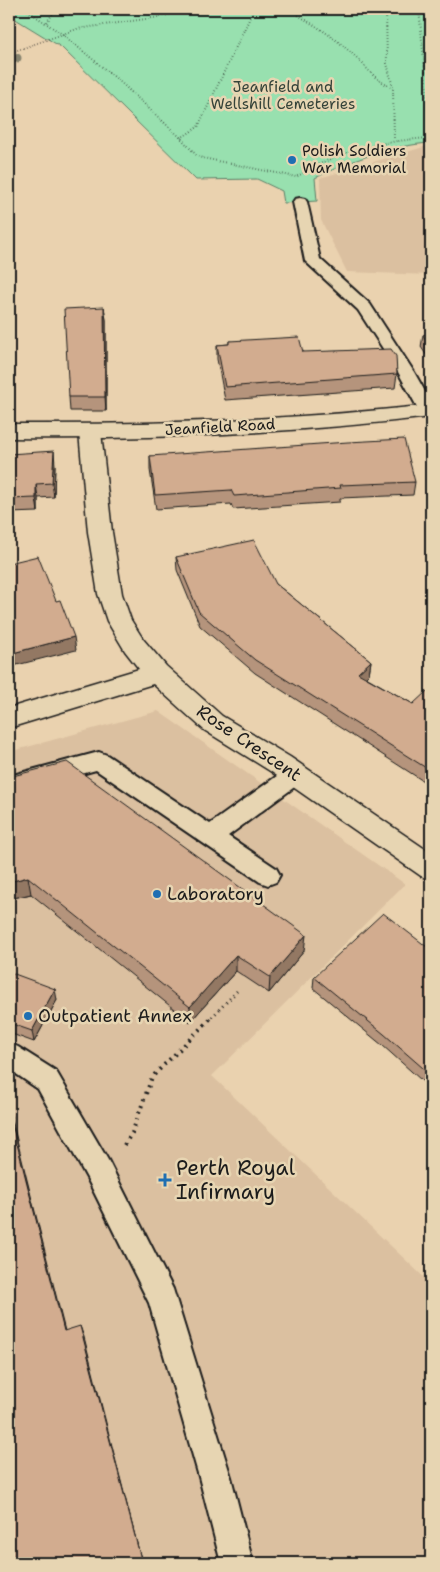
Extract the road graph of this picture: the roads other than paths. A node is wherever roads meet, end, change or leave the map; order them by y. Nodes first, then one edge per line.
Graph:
1 (300, 202) dead end
2 (430, 411) edge
3 (9, 432) edge
4 (90, 432) junction
5 (157, 673) junction
6 (9, 718) edge
7 (296, 774) junction
8 (9, 785) edge
9 (211, 836) junction
10 (431, 868) edge
11 (268, 875) dead end
12 (9, 1055) edge
13 (237, 1563) edge

1 - 2 lane
2 - 4 street, Jeanfield Road
3 - 4 street, Jeanfield Road
4 - 5 street, Rose Crescent
5 - 6 street
5 - 7 street, Rose Crescent
7 - 9 lane
7 - 10 street, Rose Crescent
8 - 9 lane
9 - 11 lane
12 - 13 lane

